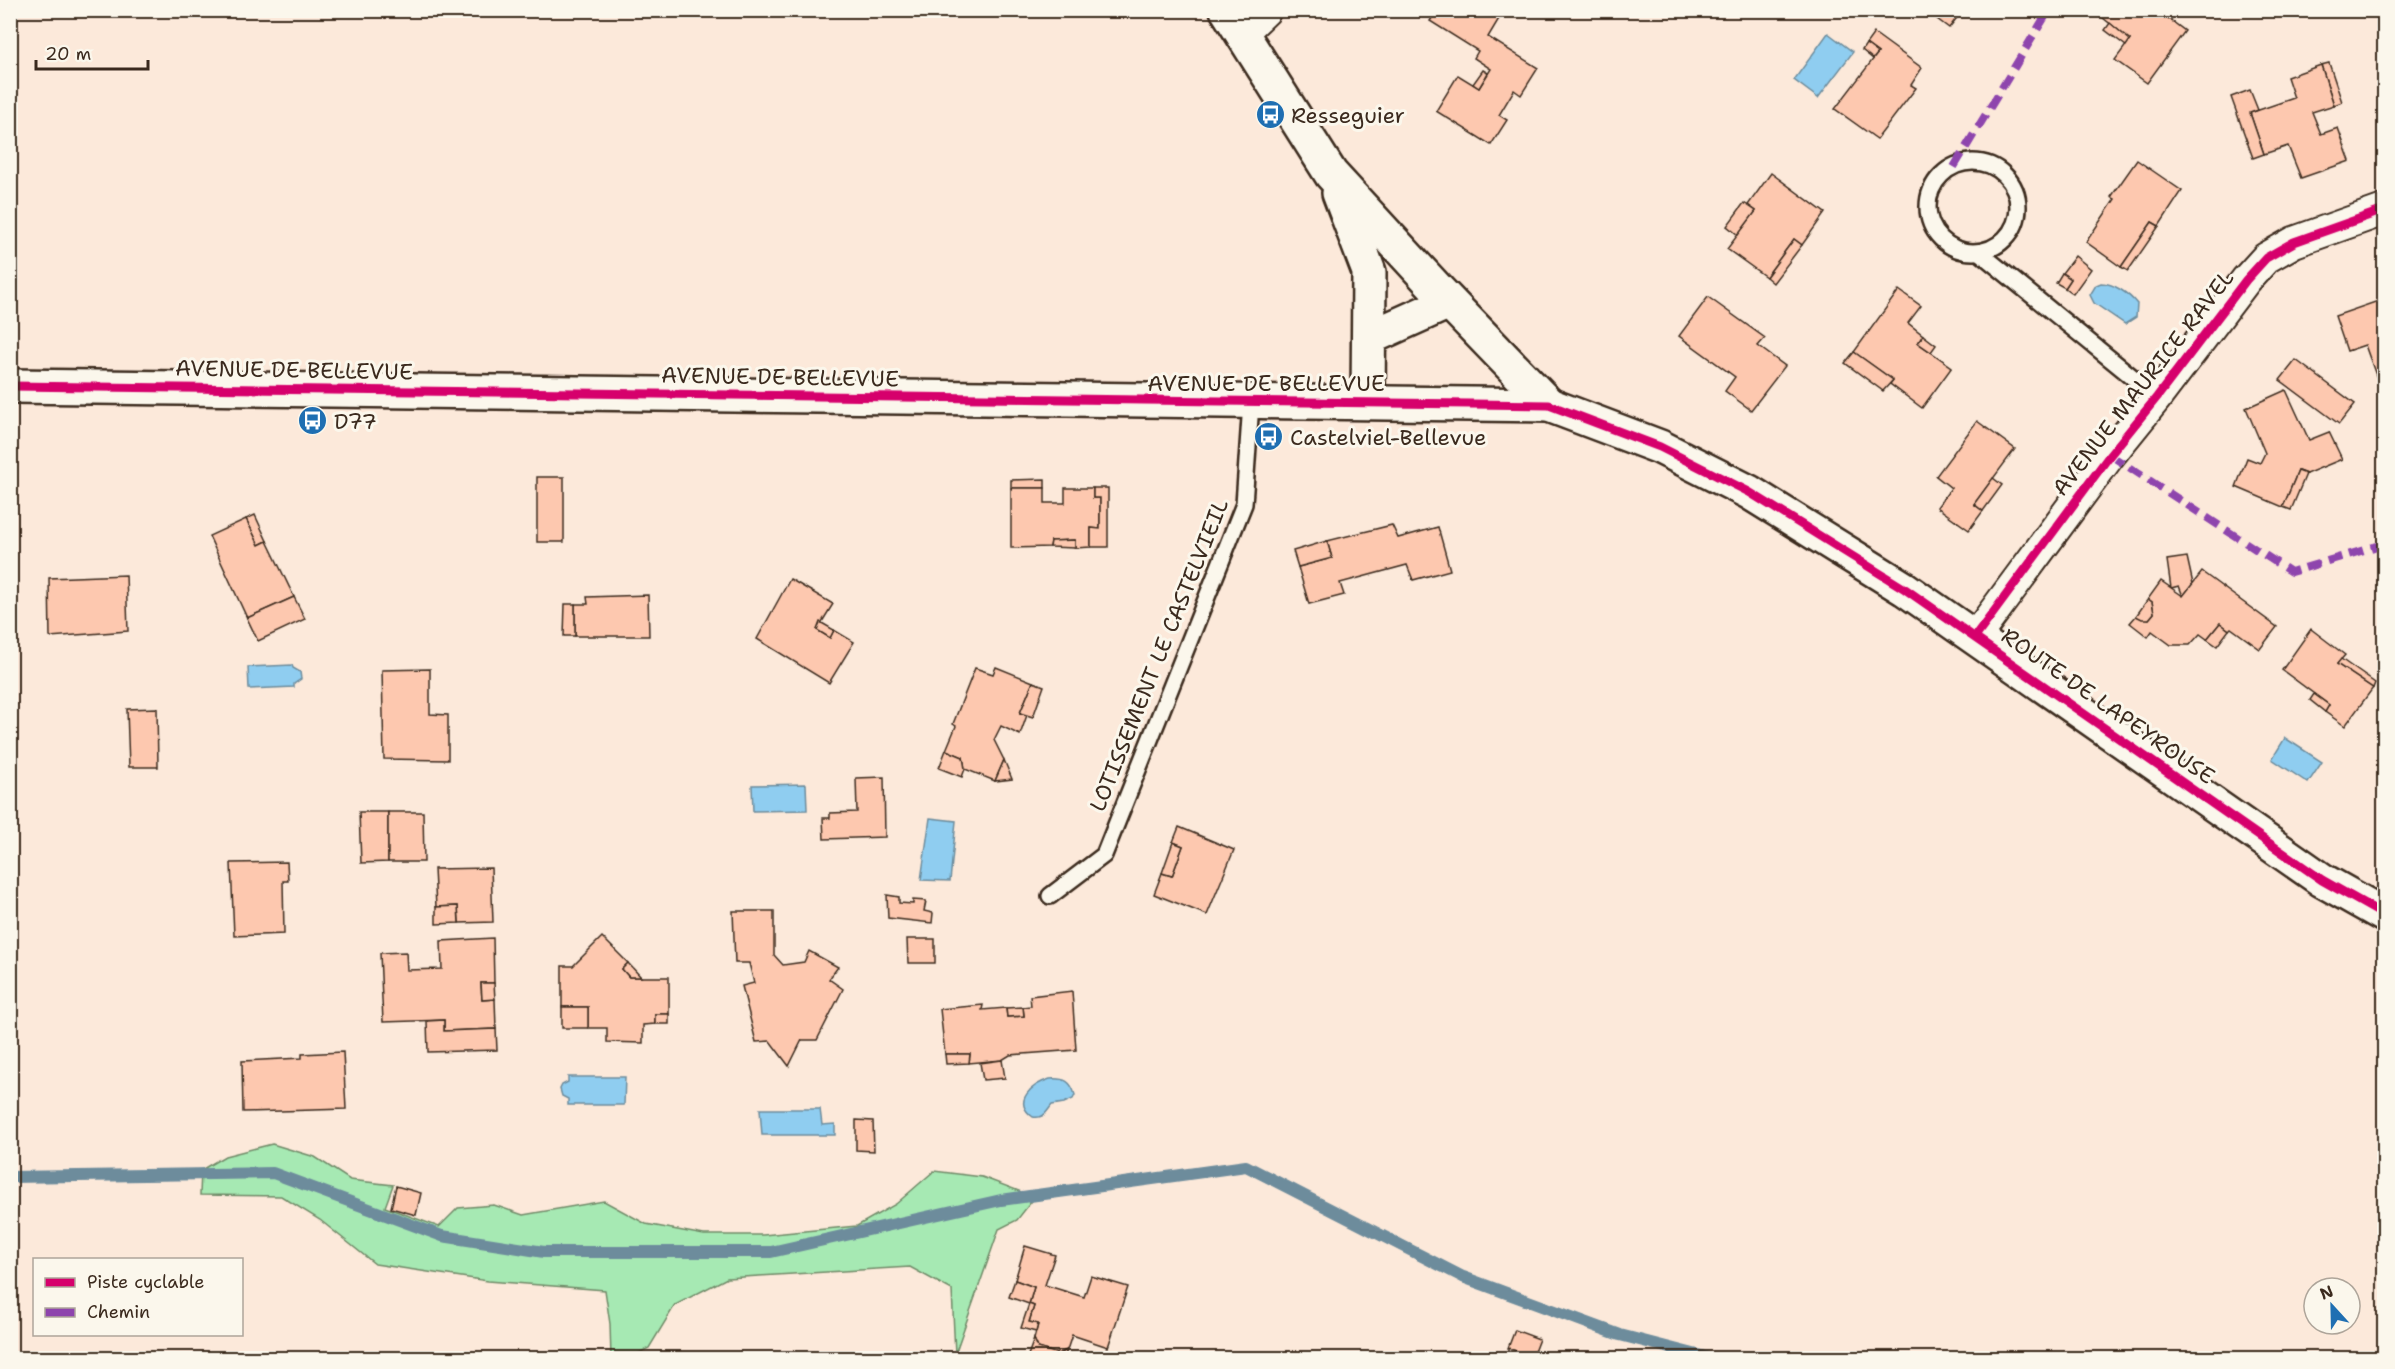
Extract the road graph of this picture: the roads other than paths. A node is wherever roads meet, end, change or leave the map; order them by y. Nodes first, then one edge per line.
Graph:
1 (1266, 10) edge
2 (1234, 22) edge
3 (1332, 174) junction
4 (2385, 210) edge
5 (1979, 252) junction
6 (1449, 302) junction
7 (1369, 338) junction
8 (10, 386) edge
9 (2157, 397) junction
10 (1368, 402) junction
11 (1251, 403) junction
12 (1549, 405) junction
13 (1976, 636) junction
14 (1050, 896) dead end
15 (2385, 915) edge

1 - 2 street
2 - 3 street
3 - 6 street
3 - 7 street
4 - 9 street, AVENUE MAURICE RAVEL
5 - 5 lane
5 - 9 lane
6 - 7 street
6 - 12 street
7 - 10 street
8 - 11 street, AVENUE DE BELLEVUE
9 - 13 street, AVENUE MAURICE RAVEL
10 - 11 street, AVENUE DE BELLEVUE
10 - 12 street, AVENUE DE BELLEVUE
11 - 14 lane, LOTISSEMENT LE CASTELVIEIL
12 - 13 street, ROUTE DE LAPEYROUSE
13 - 15 street, ROUTE DE LAPEYROUSE

